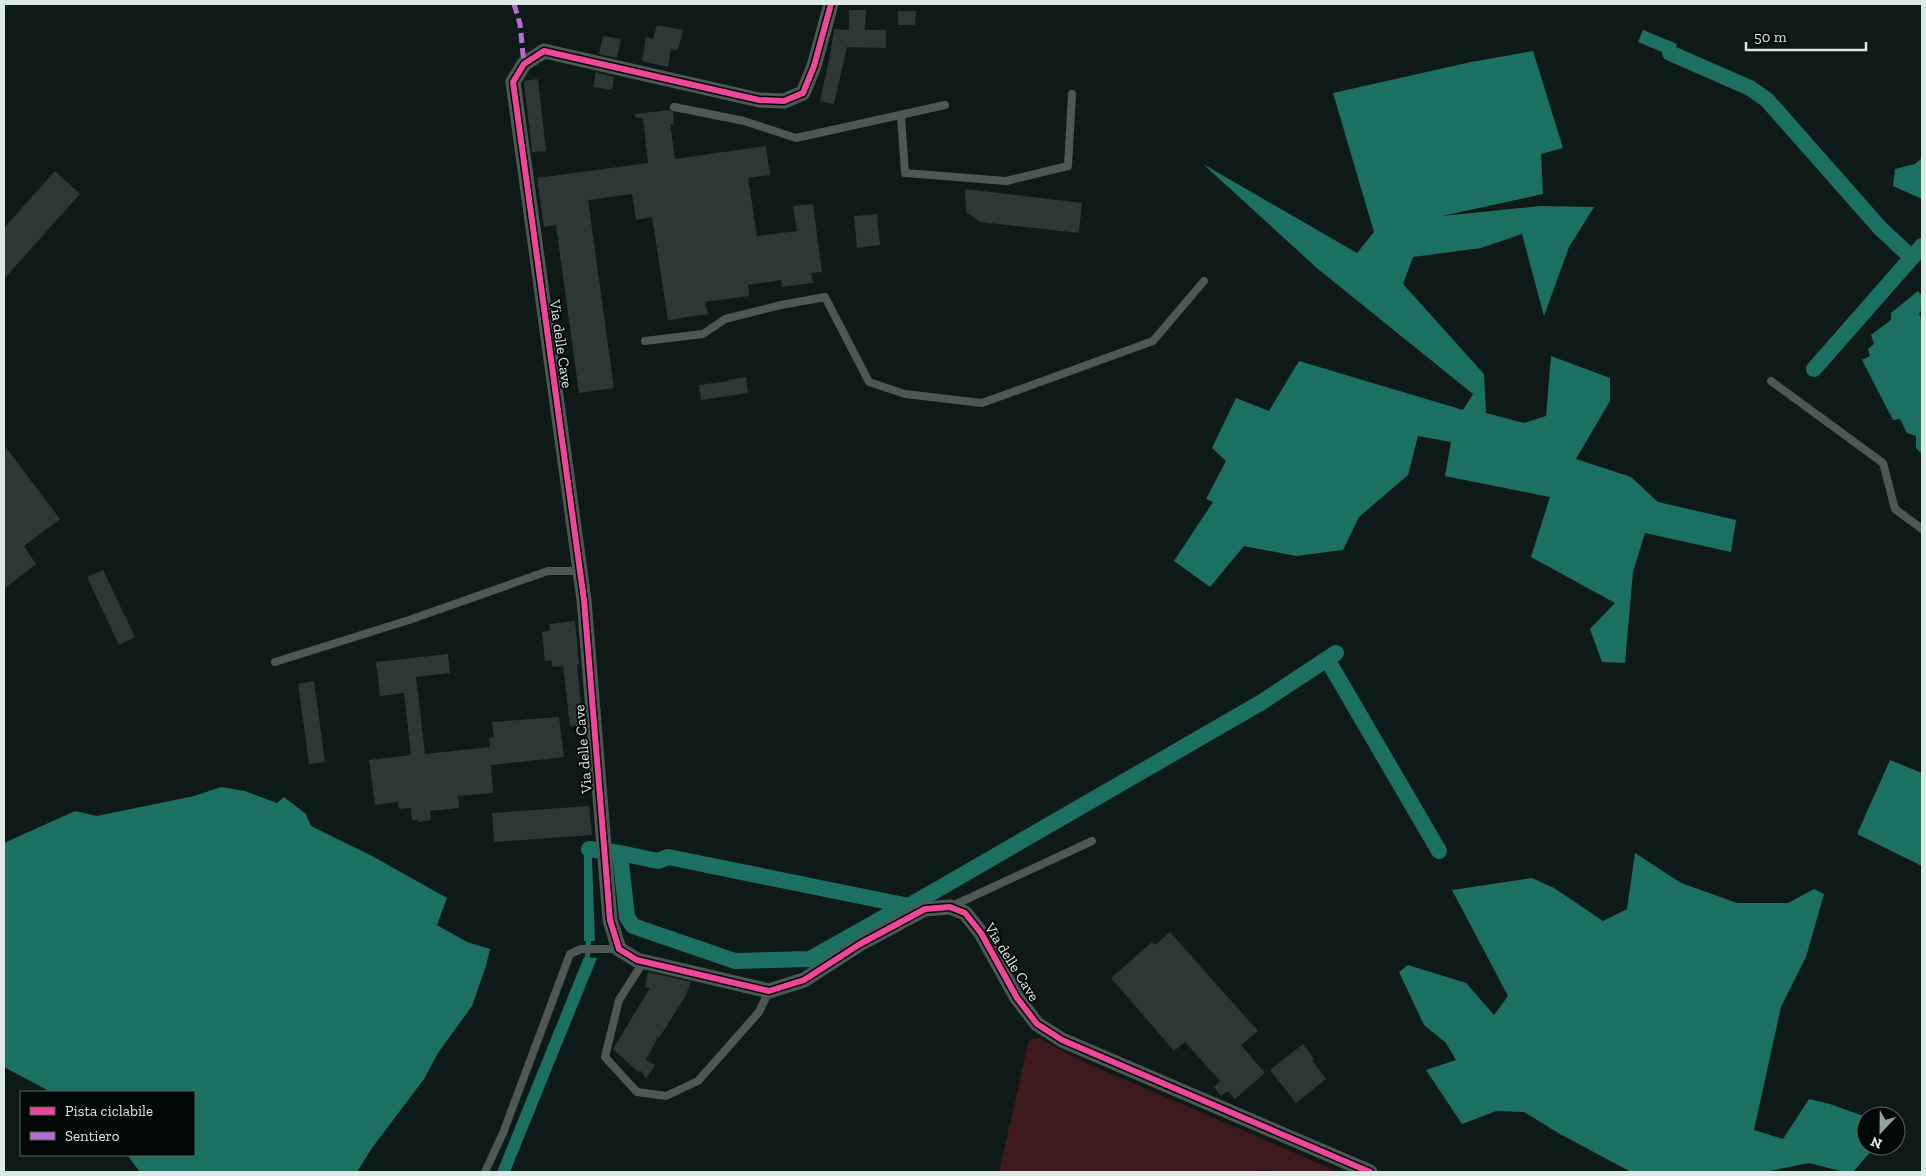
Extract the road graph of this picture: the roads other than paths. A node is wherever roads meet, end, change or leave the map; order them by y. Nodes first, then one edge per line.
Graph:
1 (831, 4) edge
2 (1072, 94) dead end
3 (945, 105) dead end
4 (674, 107) dead end
5 (901, 115) junction
6 (1204, 281) dead end
7 (645, 341) dead end
8 (1771, 381) dead end
9 (1922, 529) edge
10 (580, 571) junction
11 (275, 662) dead end
12 (1092, 842) dead end
13 (950, 907) junction
14 (619, 949) junction
15 (644, 961) junction
16 (769, 991) junction
17 (485, 1172) edge
18 (1370, 1172) edge

1 - 10 street, Via delle Cave
2 - 5 lane
3 - 5 lane
4 - 5 lane
6 - 7 lane
8 - 9 lane
10 - 11 lane
10 - 14 street, Via delle Cave
12 - 13 lane
13 - 16 street
13 - 18 street, Via delle Cave
14 - 15 street
14 - 17 lane
15 - 16 street
15 - 16 lane

